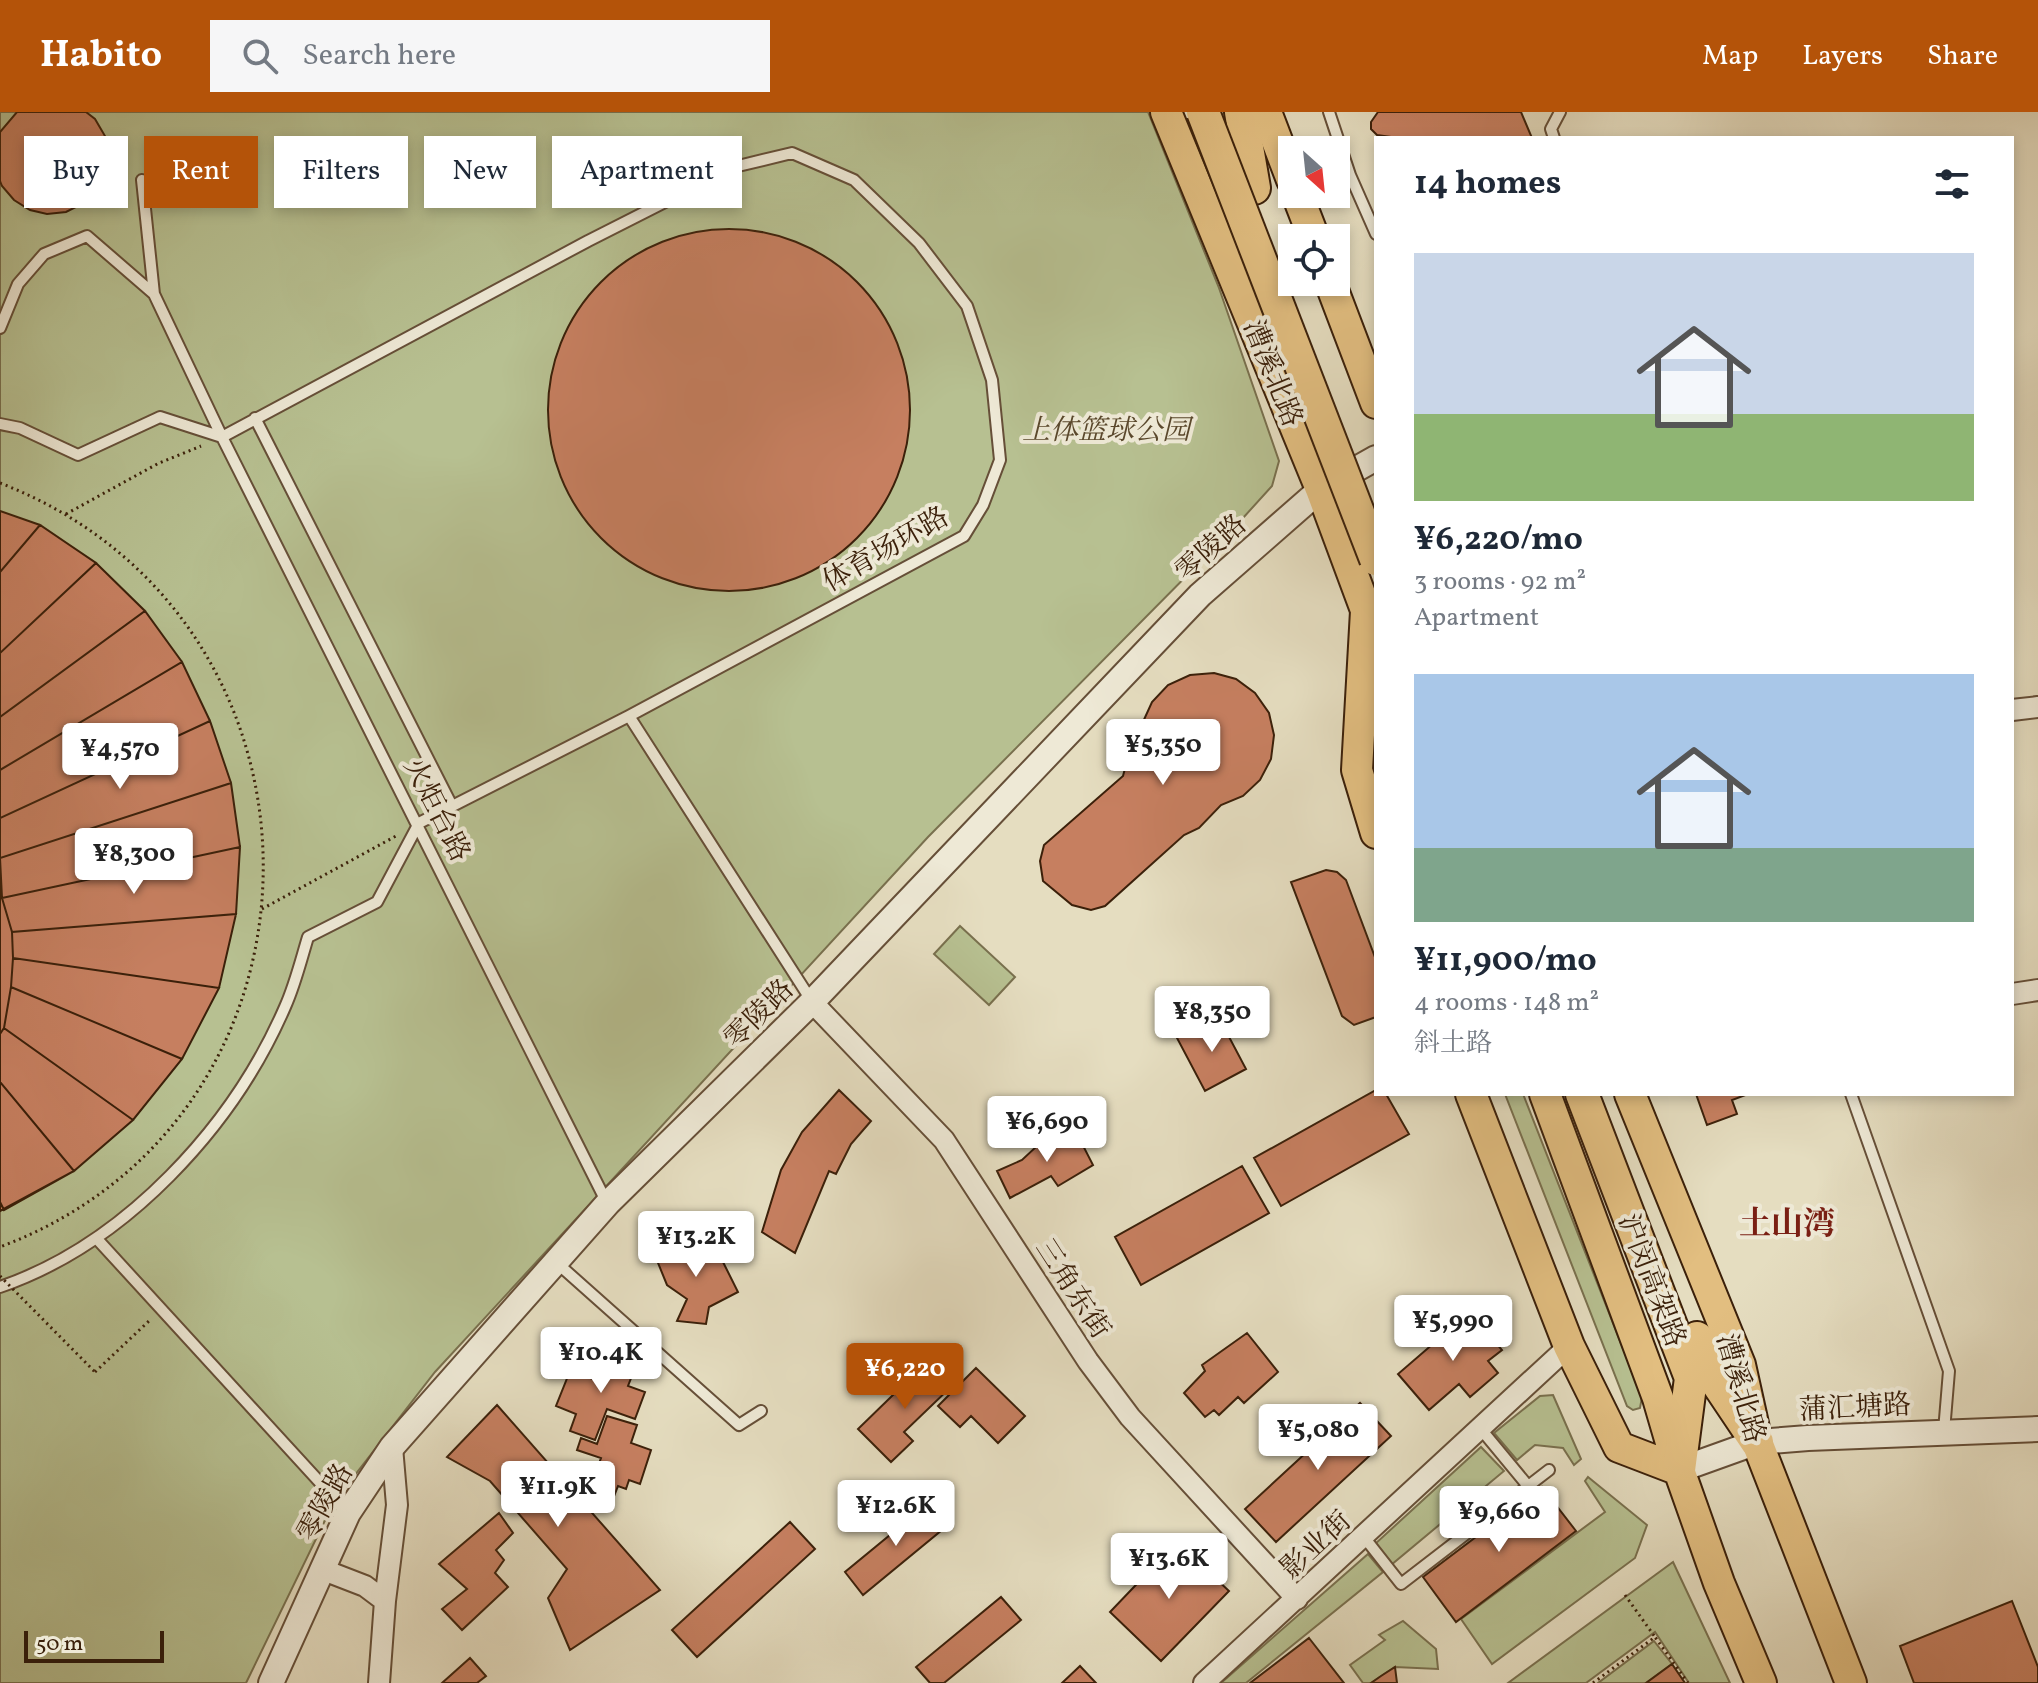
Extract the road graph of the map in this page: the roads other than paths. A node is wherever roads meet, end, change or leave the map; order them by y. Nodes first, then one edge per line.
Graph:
1 (1166, 112) edge
2 (1203, 112) edge
3 (1225, 112) edge
4 (1241, 112) edge
5 (1266, 112) edge
6 (1329, 112) edge
7 (1560, 112) edge
8 (1337, 136) edge
9 (1553, 136) edge
10 (1278, 142) edge
11 (1350, 175) edge
12 (142, 180) dead end
13 (1254, 188) junction
14 (1374, 229) edge
15 (154, 294) junction
16 (1337, 296) edge
17 (0, 328) edge
18 (1370, 368) edge
19 (1374, 391) edge
20 (255, 418) junction
21 (0, 424) edge
22 (222, 437) junction
23 (1374, 459) edge
24 (1321, 489) junction
25 (1374, 499) edge
26 (1374, 554) edge
27 (1371, 623) edge
28 (2038, 707) edge
29 (2014, 710) edge
30 (629, 716) junction
31 (452, 806) junction
32 (419, 823) junction
33 (1374, 826) edge
34 (2038, 990) edge
35 (2014, 994) edge
36 (812, 1002) junction
37 (1472, 1096) edge
38 (1546, 1096) edge
39 (1583, 1096) edge
40 (1604, 1096) edge
41 (1631, 1096) edge
42 (1852, 1096) edge
43 (608, 1203) junction
44 (97, 1239) junction
45 (556, 1262) junction
46 (0, 1287) edge
47 (1569, 1346) junction
48 (1701, 1375) junction
49 (761, 1411) dead end
50 (1480, 1428) junction
51 (2038, 1429) edge
52 (1944, 1433) junction
53 (1757, 1442) junction
54 (392, 1447) junction
55 (1549, 1470) dead end
56 (1679, 1470) junction
57 (1528, 1486) junction
58 (348, 1513) junction
59 (1364, 1537) junction
60 (321, 1569) junction
61 (1297, 1599) junction
62 (385, 1601) junction
63 (271, 1683) edge
64 (379, 1683) edge
65 (1204, 1683) edge
66 (1761, 1683) edge
67 (1851, 1683) edge

1 - 24 main road, 漕溪北路
2 - 26 highway, bridge
3 - 13 highway
4 - 13 highway
5 - 10 main road
6 - 8 lane
7 - 9 lane
11 - 14 lane
12 - 15 lane
13 - 25 highway
15 - 17 lane
15 - 22 lane, 火炬台路
16 - 18 main road
18 - 19 main road
20 - 22 lane, 体育场环路
20 - 30 lane, 体育场环路
20 - 31 lane
21 - 22 lane
22 - 32 lane, 火炬台路
23 - 24 street, 零陵路
24 - 27 main road, 漕溪北路
24 - 36 street, 零陵路
27 - 33 main road
28 - 29 street
30 - 31 lane, 体育场环路
30 - 36 lane
31 - 32 lane, 体育场环路
32 - 43 lane, 火炬台路
32 - 44 lane
34 - 35 street
36 - 43 street, 零陵路
36 - 61 street, 三角东街
37 - 47 main road
38 - 56 main road
39 - 48 highway, 沪闵高架路
40 - 48 highway
41 - 53 main road, 漕溪北路
42 - 52 lane
43 - 45 street, 零陵路
44 - 46 lane
44 - 58 lane
45 - 49 lane
45 - 54 street, 零陵路
47 - 50 street, 影业街
47 - 56 main road
48 - 53 highway, 沪闵高架路
48 - 56 highway, 沪闵高架路
50 - 57 lane
50 - 59 street, 影业街
51 - 52 street, 蒲汇塘路
52 - 53 street, 蒲汇塘路
53 - 56 street, 蒲汇塘路
53 - 67 main road, 漕溪北路
54 - 58 street, 零陵路
54 - 62 street
55 - 57 lane
56 - 66 main road
57 - 59 lane
58 - 60 street, 零陵路
59 - 61 street, 影业街
60 - 62 street
60 - 63 street, 零陵路
61 - 65 street, 影业街
62 - 64 street

